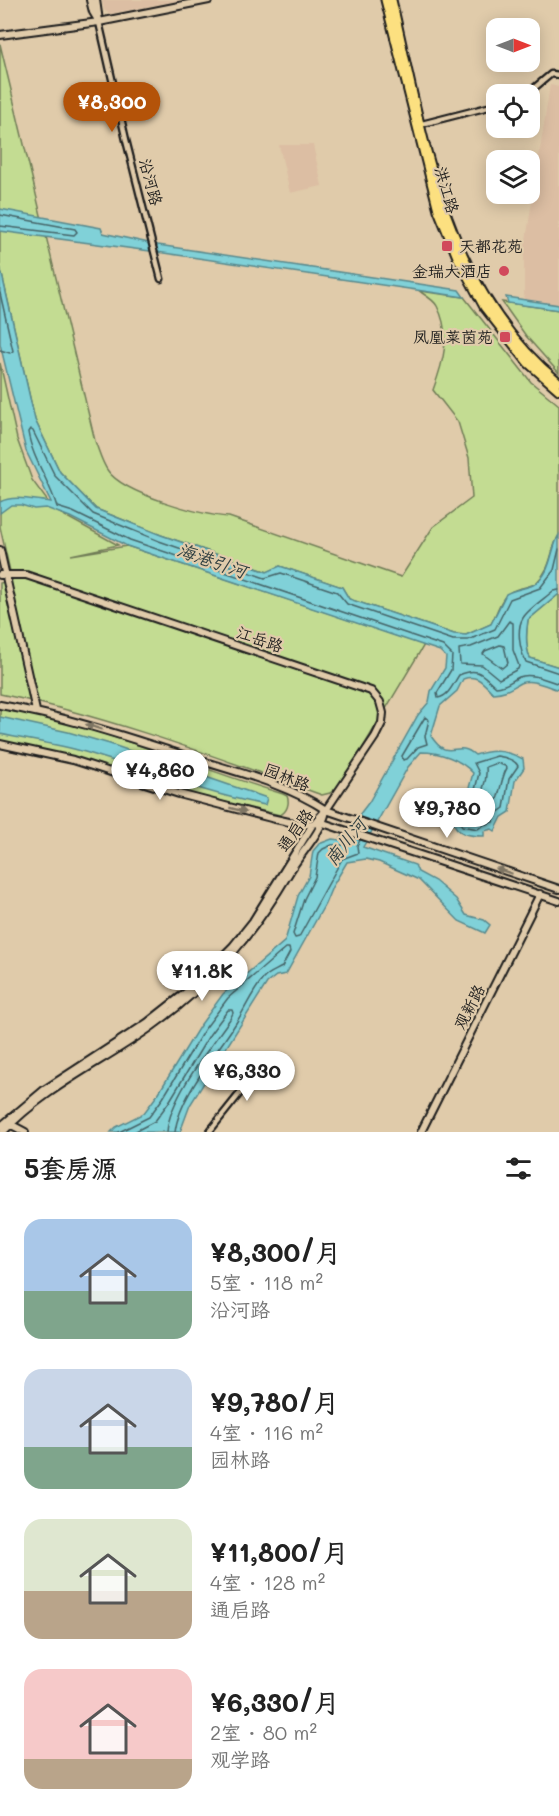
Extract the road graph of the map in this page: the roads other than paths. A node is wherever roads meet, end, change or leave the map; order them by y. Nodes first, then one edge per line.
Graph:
1 (90, 0) edge
2 (96, 0) edge
3 (209, 0) edge
4 (385, 0) edge
5 (392, 0) edge
6 (99, 22) junction
7 (0, 34) edge
8 (559, 75) edge
9 (539, 84) edge
10 (486, 108) edge
11 (418, 125) junction
12 (161, 279) dead end
13 (559, 382) edge
14 (559, 390) edge
15 (0, 550) edge
16 (3, 574) edge
17 (0, 705) edge
18 (36, 711) junction
19 (0, 744) edge
20 (327, 810) junction
21 (323, 823) junction
22 (314, 824) junction
23 (559, 890) edge
24 (540, 894) junction
25 (559, 901) edge
26 (268, 1058) dead end
27 (8, 1123) junction
28 (0, 1127) edge
29 (3, 1132) edge
30 (25, 1132) edge
31 (209, 1132) edge
32 (421, 1132) edge

1 - 6 street, 沿河路
2 - 6 street, 沿河路
3 - 6 street
4 - 11 main road, 洪江路
5 - 11 main road, 洪江路
6 - 7 street
6 - 12 street, 沿河路
8 - 9 street
10 - 11 street
11 - 13 main road, 洪江路
11 - 14 main road, 洪江路
15 - 16 street
16 - 18 street
16 - 20 street, 江岳路
17 - 18 street, 园林路
20 -> 18 street, 园林路
19 -> 22 street
20 - 21 street, 通启路
20 - 22 street, 通启路
23 -> 20 street, 园林路
21 - 22 street
21 - 24 street
21 - 27 street, 通启路
22 - 27 street, 通启路
24 - 25 street
24 - 32 street, 观新路
26 - 31 street
27 - 28 street, 通启路
27 - 29 street, 通启路
27 - 30 street

